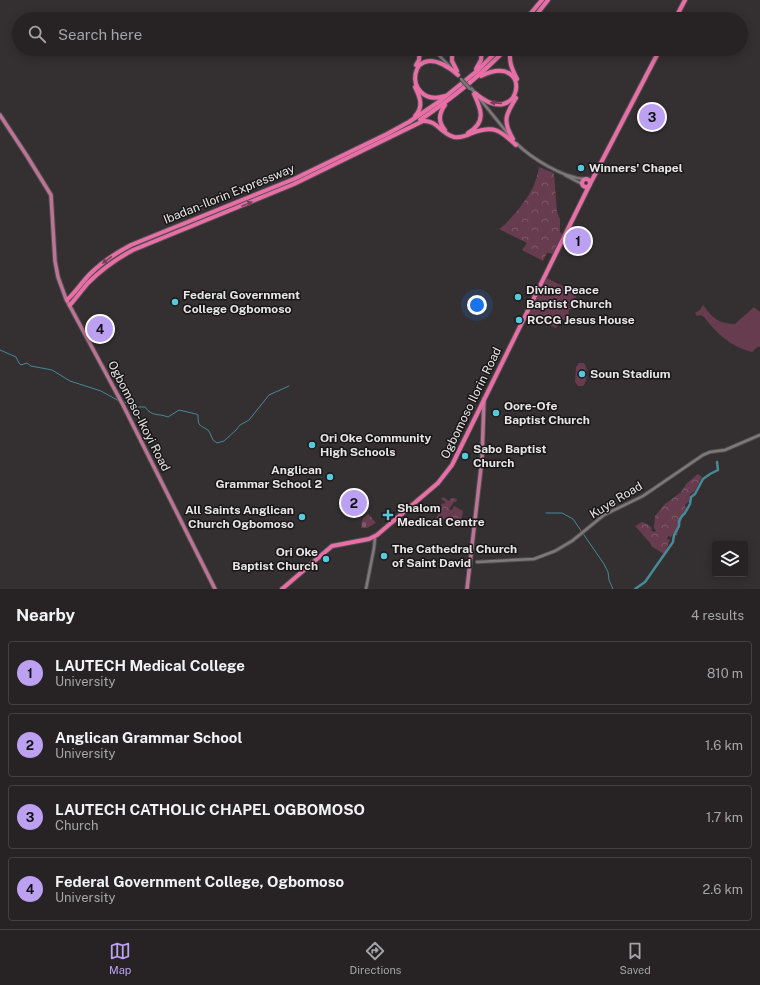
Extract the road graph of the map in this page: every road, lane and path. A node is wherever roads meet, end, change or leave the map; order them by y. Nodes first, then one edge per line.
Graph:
1 (542, 0) edge
2 (548, 0) edge
3 (685, 0) edge
4 (532, 12) edge
5 (538, 12) edge
6 (679, 12) edge
7 (419, 56) edge
8 (442, 56) edge
9 (452, 56) edge
10 (482, 56) edge
11 (492, 56) edge
12 (499, 56) edge
13 (510, 56) edge
14 (656, 56) edge
15 (473, 74) junction
16 (459, 76) junction
17 (477, 78) junction
18 (474, 93) junction
19 (449, 94) junction
20 (450, 100) junction
21 (0, 115) edge
22 (410, 124) junction
23 (513, 139) junction
24 (516, 144) junction
25 (597, 169) junction
26 (586, 179) junction
27 (582, 184) junction
28 (590, 184) junction
29 (582, 199) junction
30 (70, 302) junction
31 (482, 408) junction
32 (760, 435) edge
33 (374, 537) junction
34 (476, 562) dead end
35 (215, 589) edge
36 (282, 589) edge
37 (366, 589) edge
38 (467, 589) edge

1 - 4 highway
2 - 5 highway
3 - 6 highway
7 - 22 highway
8 - 16 street
9 - 16 highway
10 - 15 highway
11 - 15 highway
12 - 17 highway
13 - 23 highway
14 - 25 highway, Ogbomoso Ilorin Road
15 - 19 highway
16 - 18 street, bridge
16 - 19 highway
17 -> 18 highway
17 - 20 highway
18 - 20 highway
18 - 23 street
18 - 24 street
19 - 22 highway
20 - 22 highway
21 - 30 main road, Ogbomoso-Ikoyi Road
22 - 24 highway
22 - 30 highway, Ibadan-Ilorin Expressway
23 - 26 street
24 - 27 street
25 - 26 highway
25 - 28 highway, Ogbomoso Ilorin Road
26 - 27 highway
26 - 28 highway
27 - 28 highway
27 - 29 highway
28 - 29 highway, Ogbomoso Ilorin Road
29 - 31 highway, Ogbomoso Ilorin Road
30 - 35 main road, Ogbomoso-Ikoyi Road
31 - 33 highway, Ogbomoso Ilorin Road
31 - 38 main road
32 - 34 street, Kuye Road
33 - 36 highway, Ogbomoso Ilorin Road
33 - 37 street

